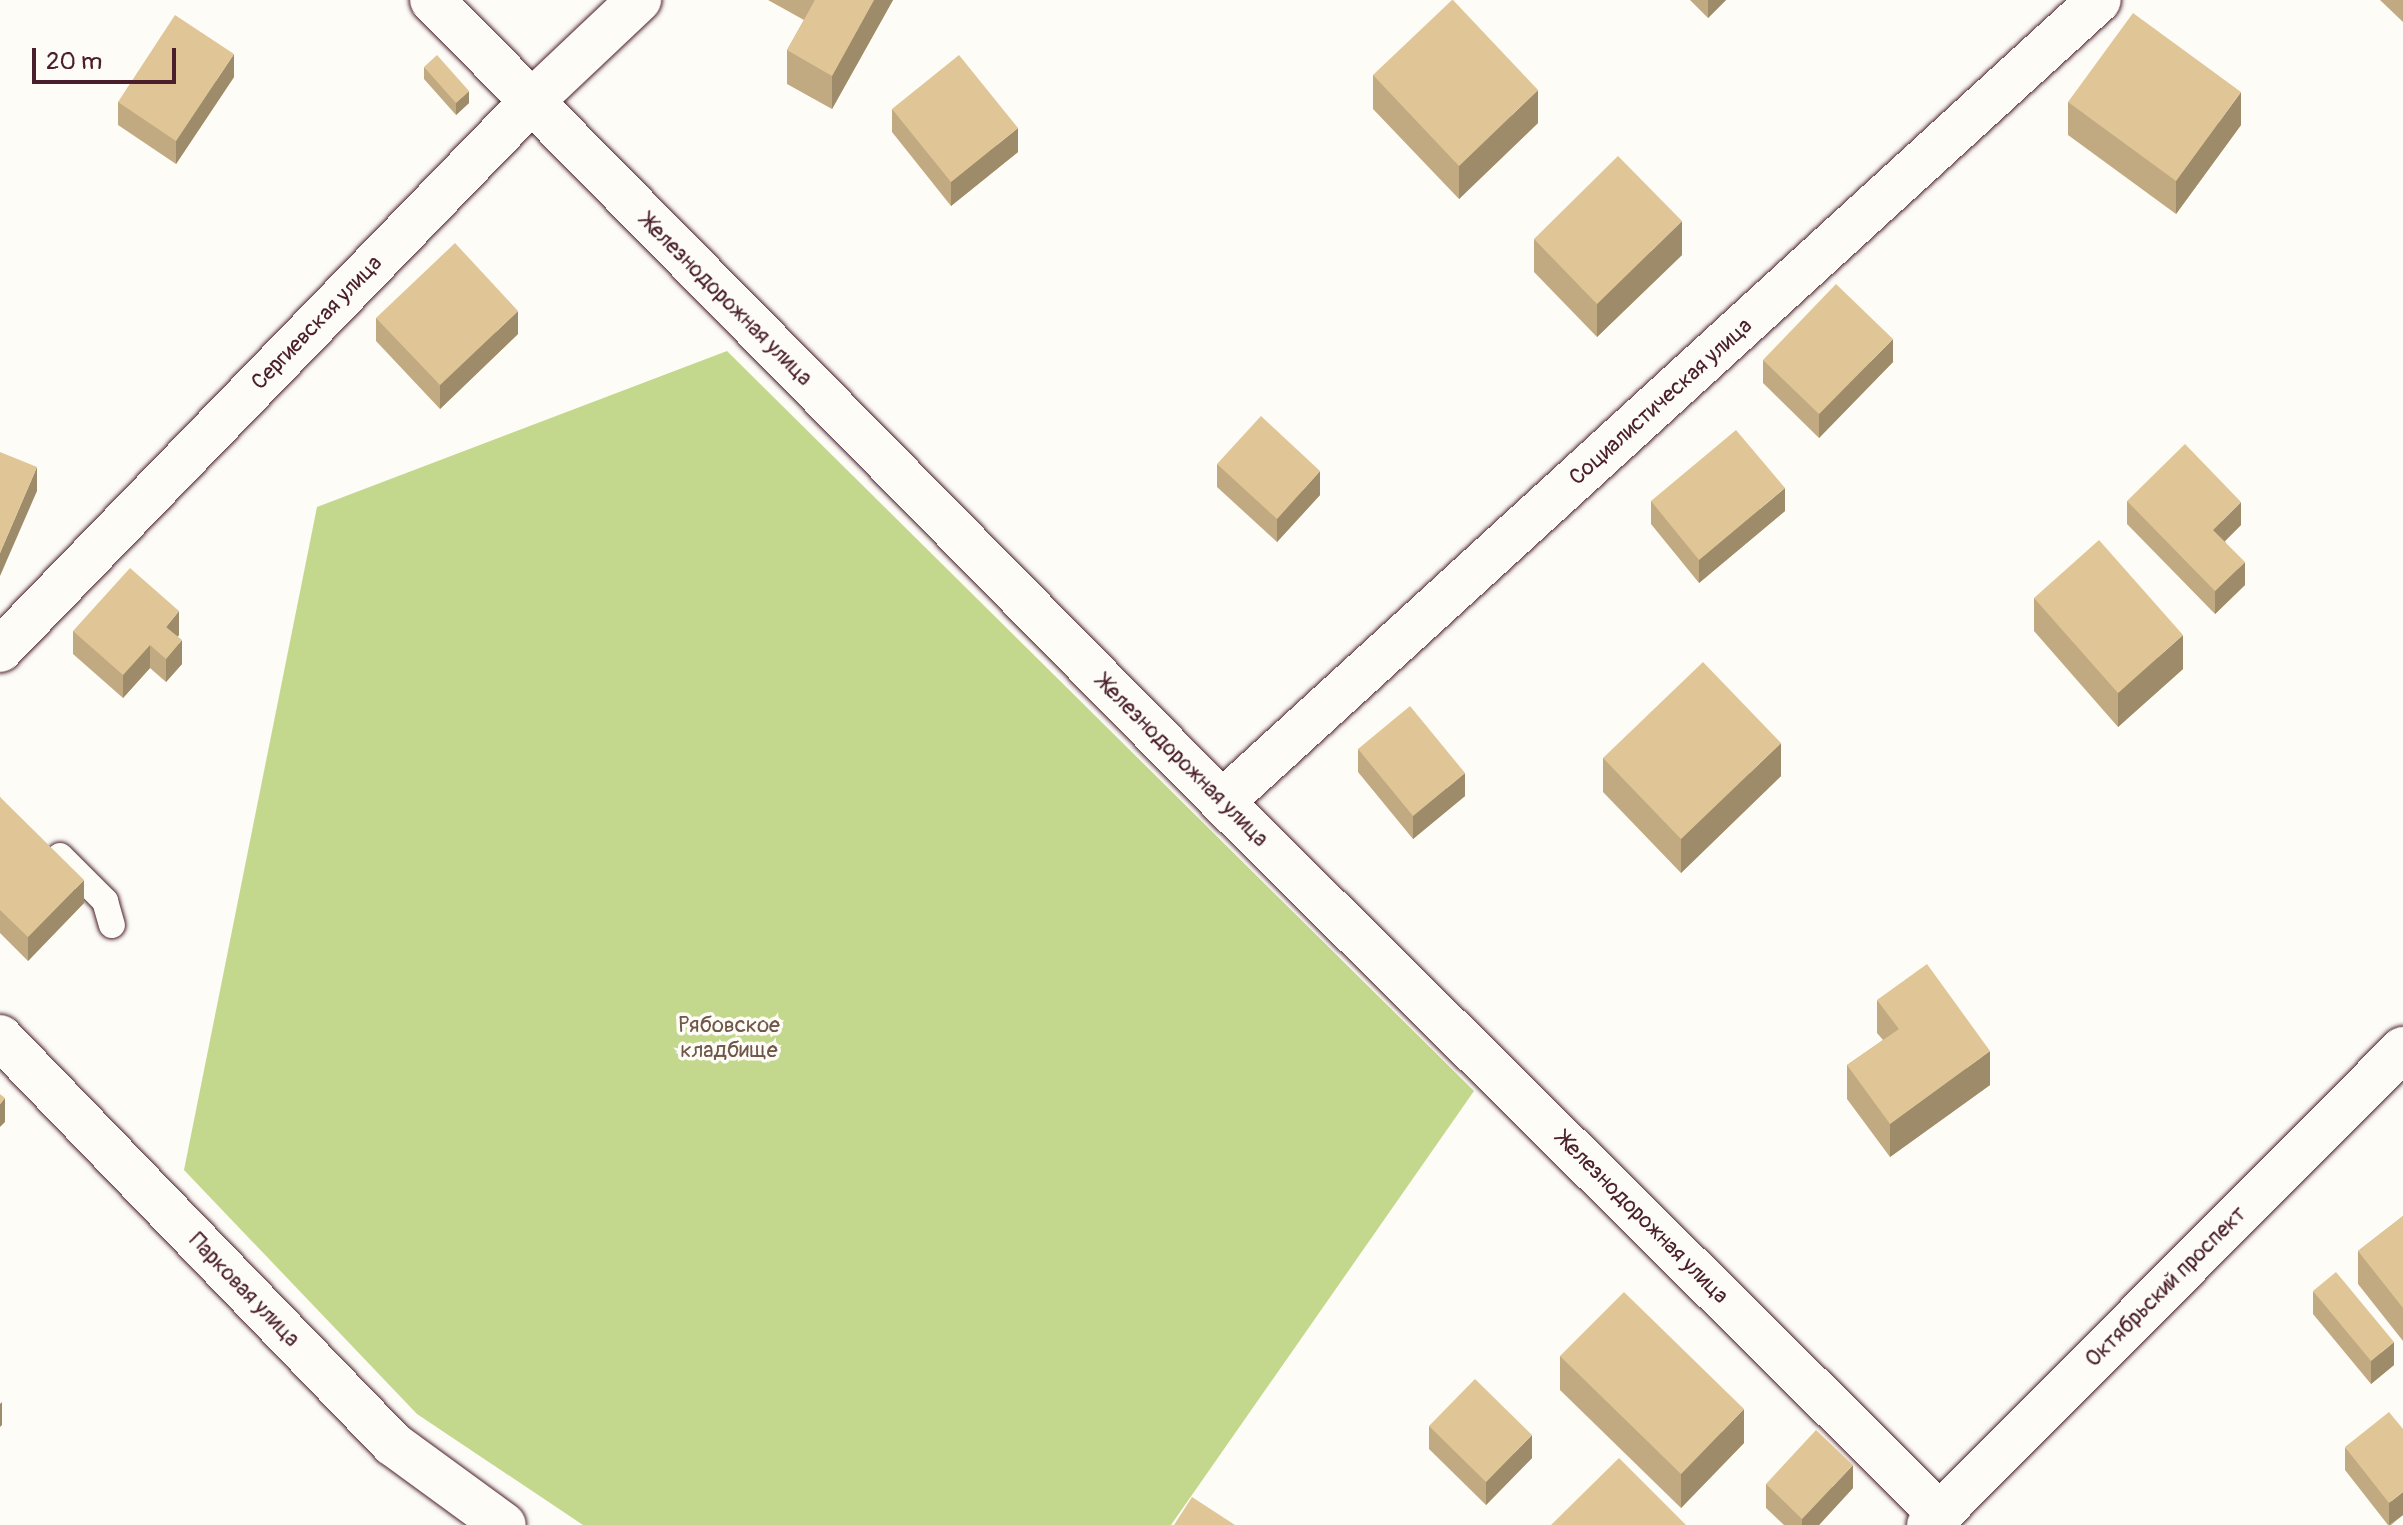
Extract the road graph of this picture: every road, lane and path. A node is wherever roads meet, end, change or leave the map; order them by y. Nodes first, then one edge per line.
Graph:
1 (432, 0) edge
2 (639, 0) edge
3 (2099, 0) edge
4 (531, 102) junction
5 (0, 650) edge
6 (1222, 802) junction
7 (42, 839) edge
8 (112, 925) dead end
9 (0, 1037) edge
10 (2403, 1049) edge
11 (1935, 1519) edge
12 (504, 1525) edge

1 - 4 street, Железнодорожная улица
2 - 4 street, Сергиевская улица
3 - 6 street, Социалистическая улица
4 - 5 street, Сергиевская улица
4 - 6 street, Железнодорожная улица
6 - 11 street, Железнодорожная улица
7 - 8 lane
9 - 12 street, Парковая улица
10 - 11 street, Октябрьский проспект

